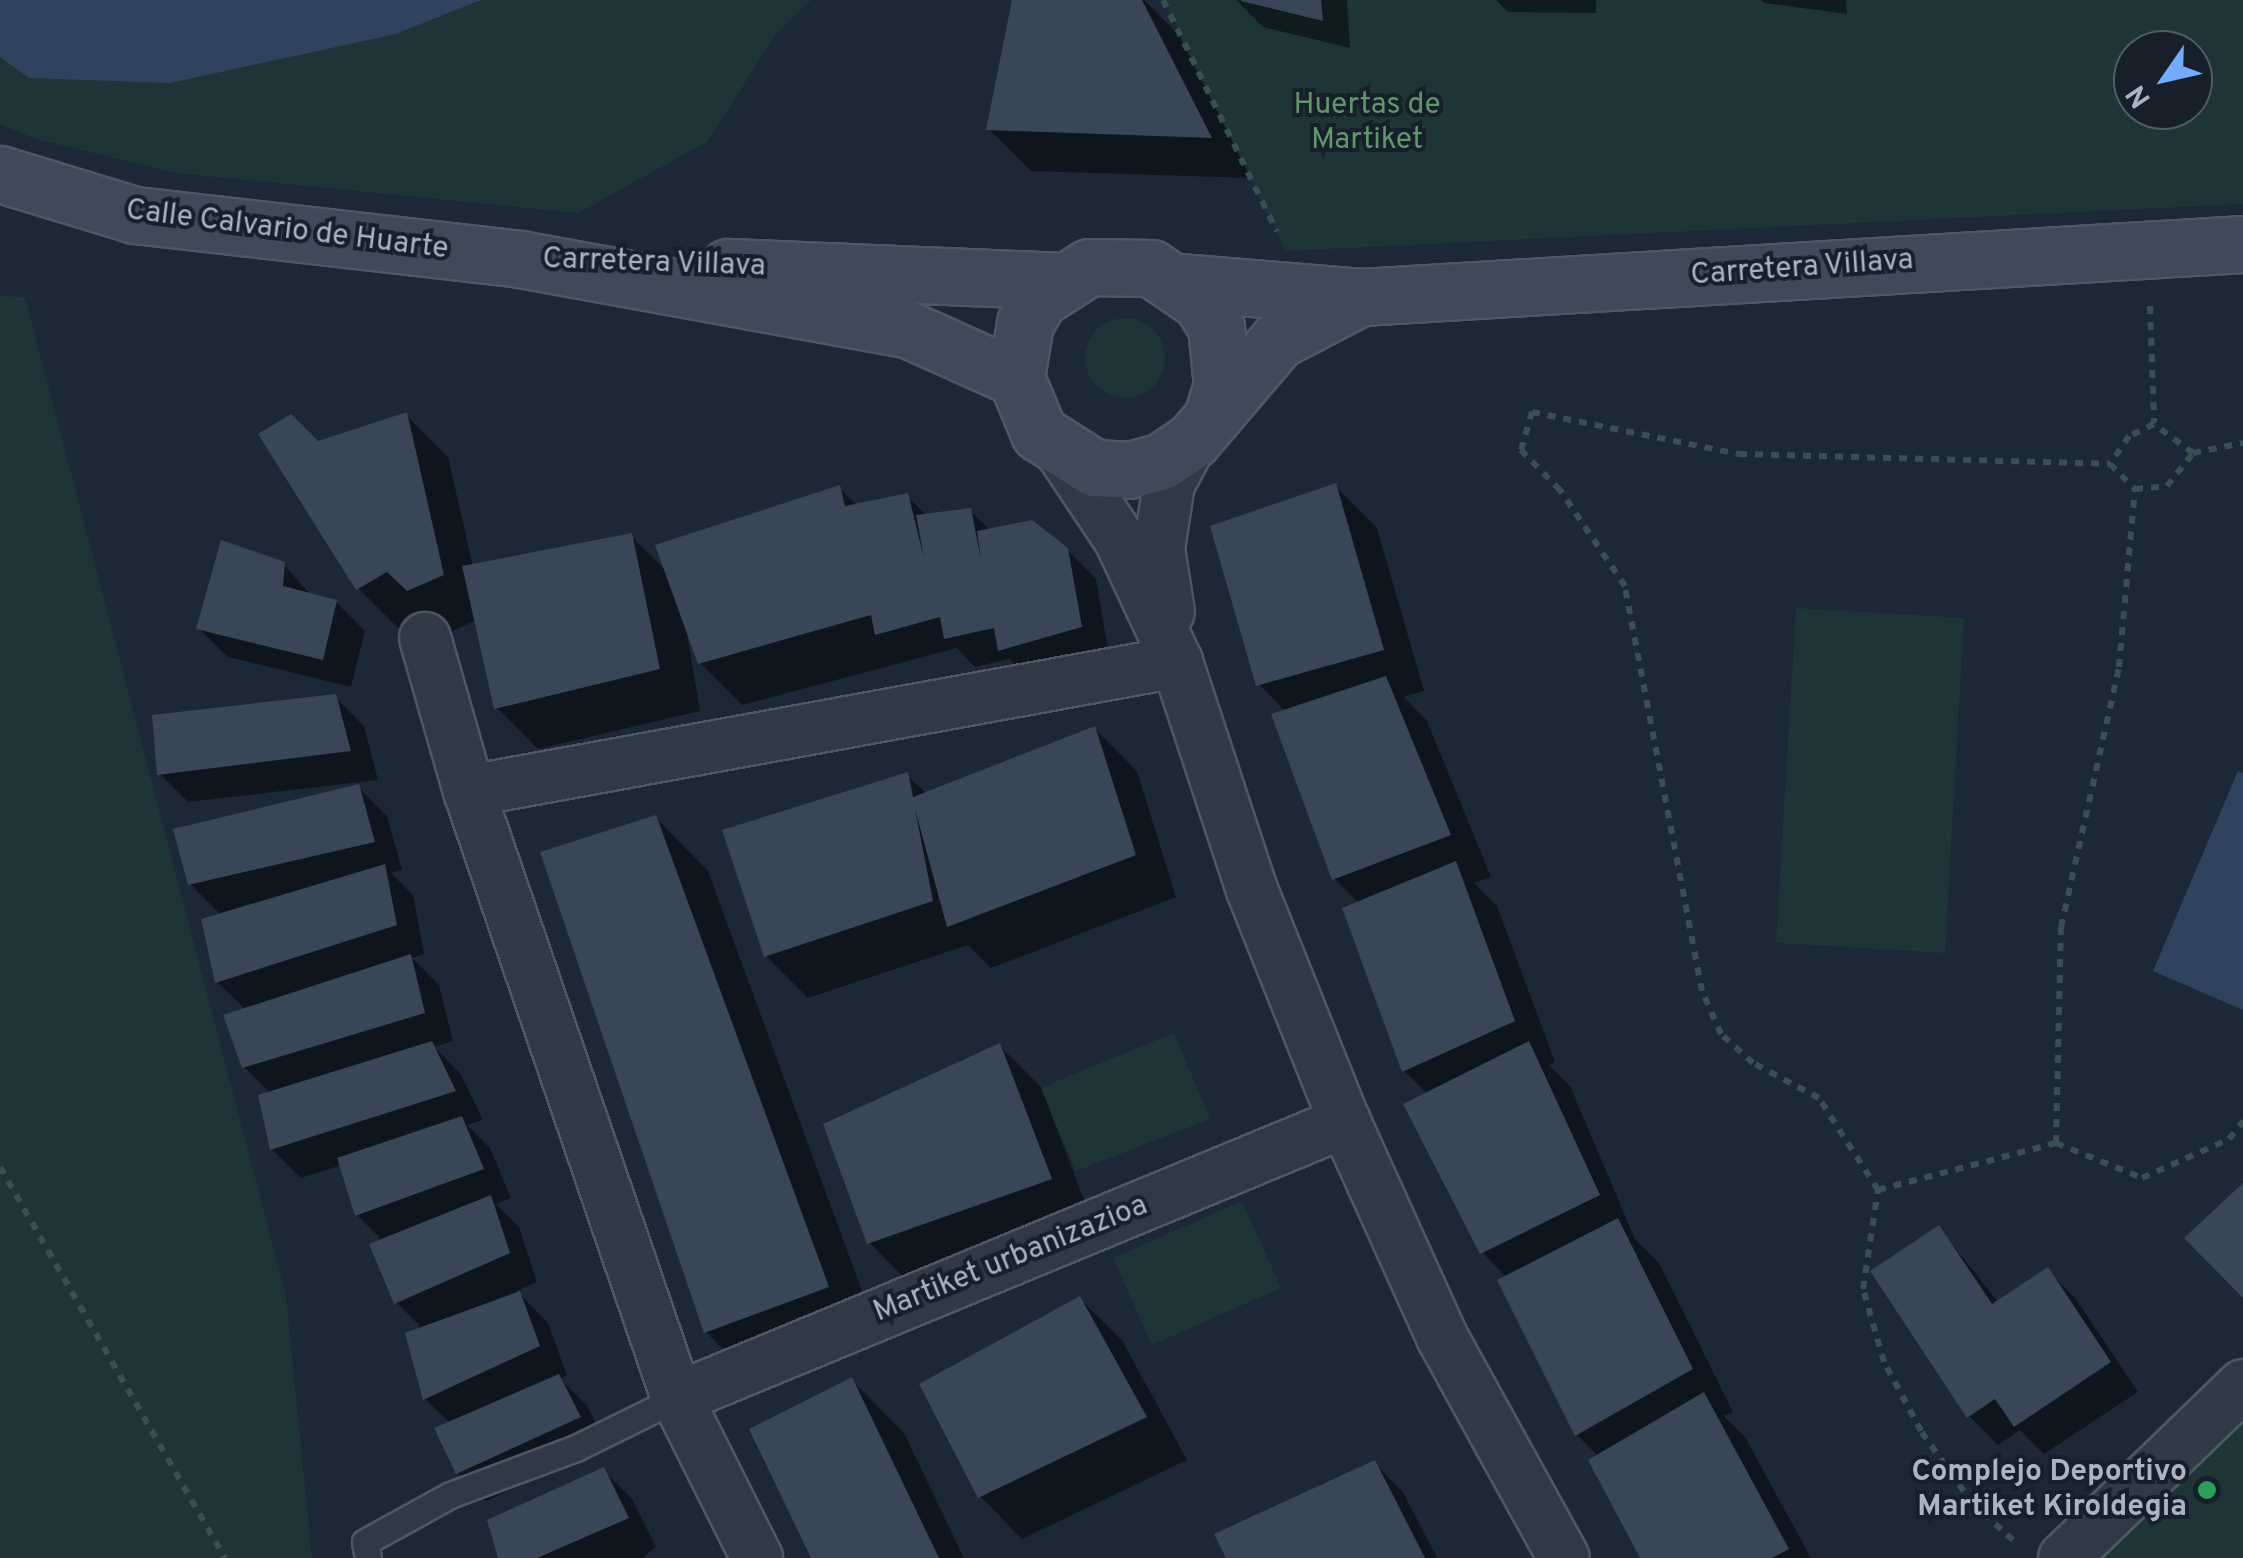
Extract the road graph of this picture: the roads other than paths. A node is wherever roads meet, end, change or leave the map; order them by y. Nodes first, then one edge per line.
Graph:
1 (0, 174) edge
2 (2243, 244) edge
3 (520, 259) junction
4 (1061, 281) junction
5 (1179, 282) junction
6 (1361, 297) junction
7 (1016, 378) junction
8 (1202, 428) junction
9 (1062, 453) junction
10 (425, 638) dead end
11 (1177, 662) junction
12 (469, 792) junction
13 (1345, 1122) junction
14 (2243, 1385) edge
15 (677, 1398) junction
16 (1550, 1553) edge
17 (2042, 1553) edge
18 (368, 1558) edge
19 (757, 1558) edge

1 - 3 main road, Calle Calvario de Huarte
2 - 6 main road, Carretera Villava
3 - 4 main road, Carretera Villava
3 - 7 main road, Carretera Villava
4 - 5 main road, Carretera Villava
4 - 7 main road
5 - 6 main road, Carretera Villava
5 - 8 main road
6 - 8 main road, Carretera Villava
7 - 9 main road
8 - 9 main road, Carretera Villava
8 - 11 street
9 - 11 street
10 - 12 street
11 - 12 street
11 - 13 street
12 - 15 street
13 - 15 street, Martiket urbanizazioa
13 - 16 street
14 - 17 street
15 - 18 lane
15 - 19 street

